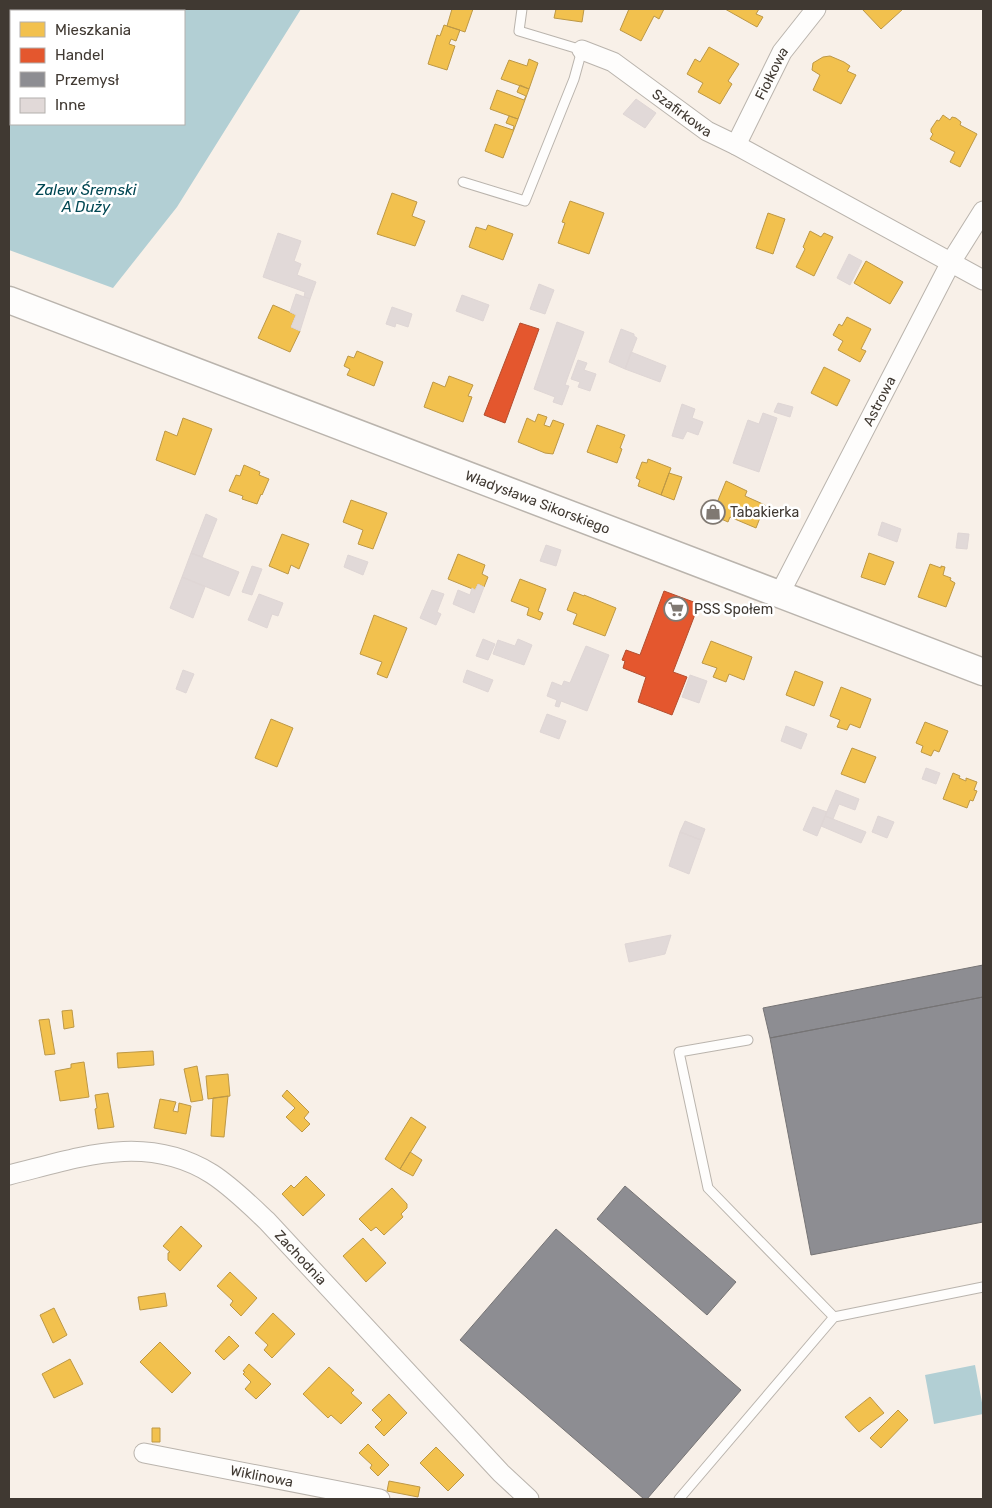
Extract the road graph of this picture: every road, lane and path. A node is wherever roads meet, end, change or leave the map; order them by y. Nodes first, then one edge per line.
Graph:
1 (522, 9) edge
2 (816, 9) edge
3 (582, 50) junction
4 (736, 145) junction
5 (462, 182) dead end
6 (983, 211) edge
7 (951, 262) junction
8 (983, 280) edge
9 (9, 300) edge
10 (780, 593) junction
11 (983, 672) edge
12 (748, 1040) dead end
13 (9, 1175) edge
14 (983, 1287) edge
15 (834, 1317) junction
16 (144, 1453) dead end
17 (380, 1499) edge
18 (530, 1499) edge
19 (679, 1499) edge

1 - 3 lane
2 - 4 street, Fiołkowa
3 - 4 street, Szafirkowa
3 - 5 lane
4 - 7 street, Szafirkowa
6 - 7 street, Astrowa
7 - 8 street, Szafirkowa
7 - 10 street, Astrowa
9 - 10 main road, Władysława Sikorskiego
10 - 11 main road, Władysława Sikorskiego
12 - 15 lane
13 - 18 street, Zachodnia
14 - 15 lane
15 - 19 lane
16 - 17 street, Wiklinowa

